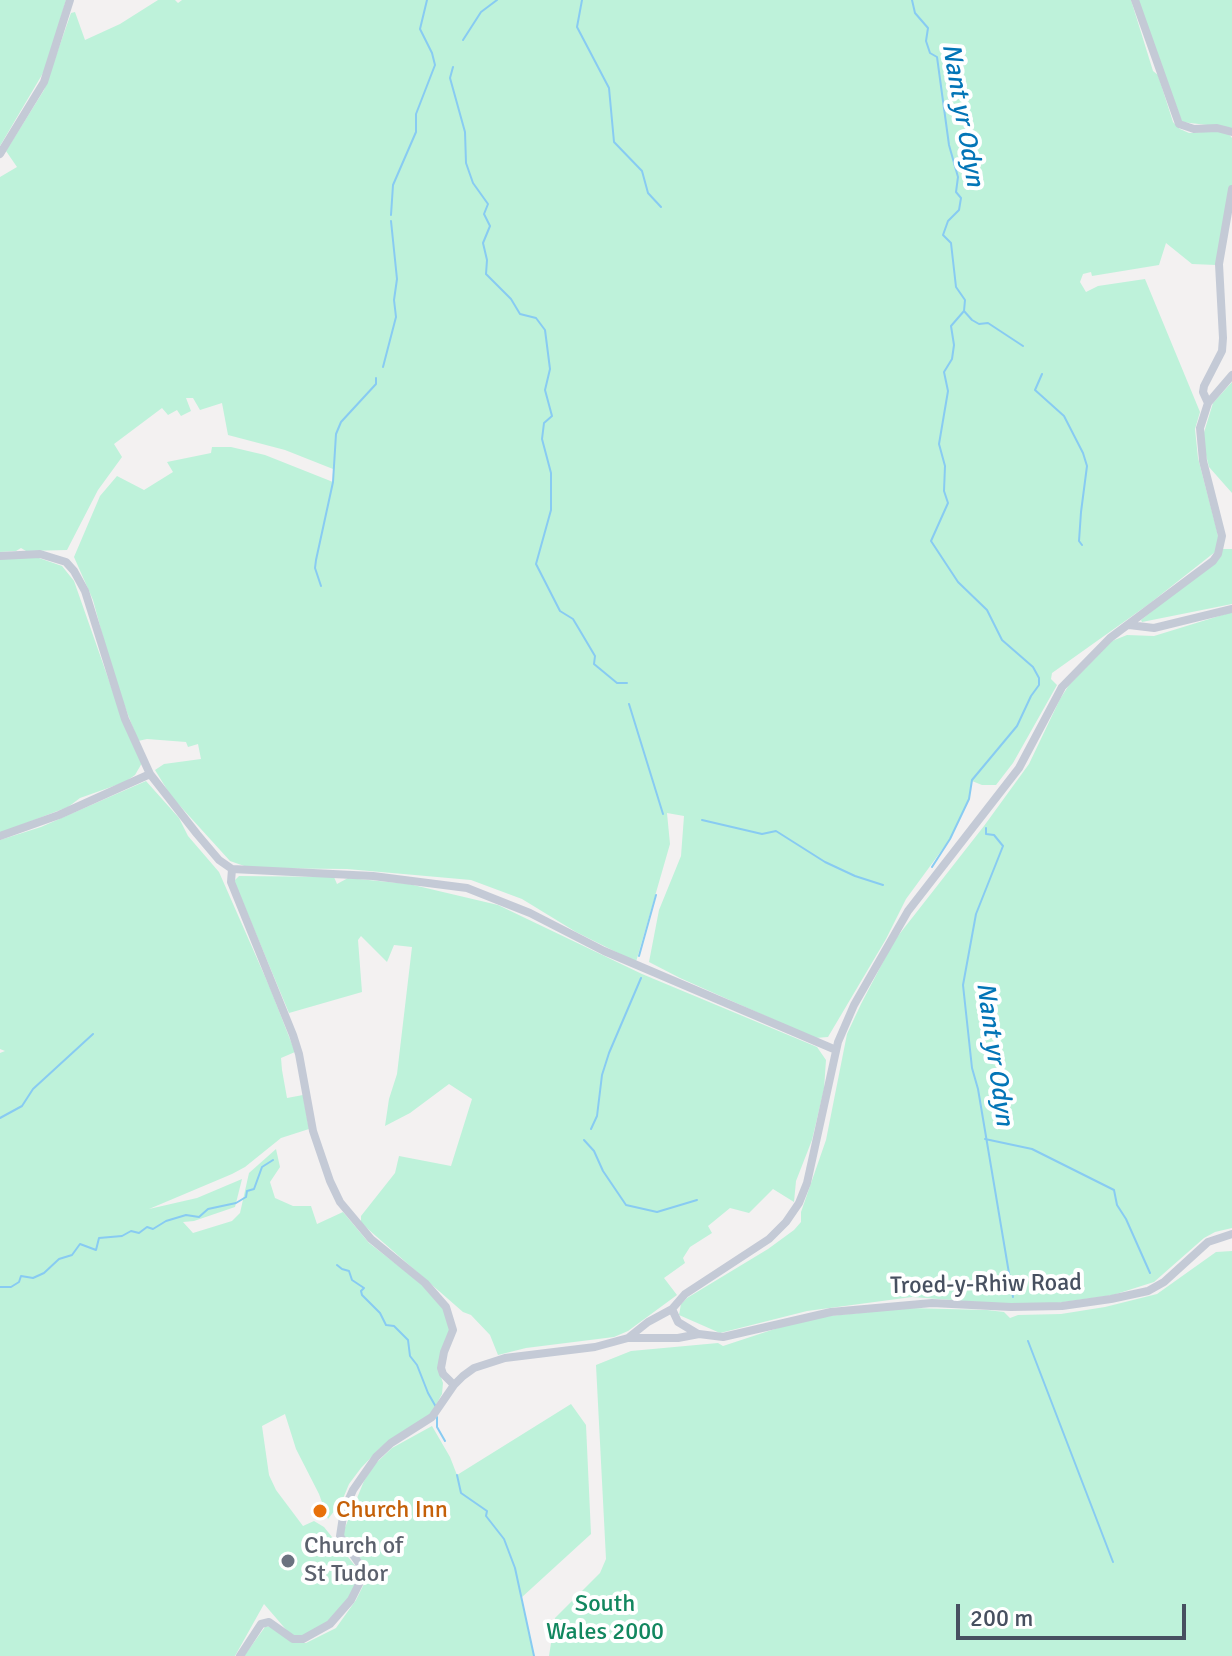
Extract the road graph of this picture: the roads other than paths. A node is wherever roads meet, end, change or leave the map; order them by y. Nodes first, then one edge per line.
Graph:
1 (70, 0) edge
2 (1135, 0) edge
3 (1232, 132) edge
4 (0, 154) edge
5 (1232, 189) edge
6 (1232, 375) edge
7 (1208, 403) junction
8 (0, 556) edge
9 (1232, 609) edge
10 (1129, 625) junction
11 (150, 774) junction
12 (0, 836) edge
13 (232, 869) junction
14 (836, 1050) junction
15 (1232, 1234) edge
16 (672, 1309) junction
17 (699, 1334) junction
18 (628, 1338) junction
19 (454, 1385) junction
20 (240, 1656) edge

1 - 4 street
2 - 3 street
5 - 7 street
6 - 7 street
7 - 10 street, Troed-y-Rhiw Road
8 - 11 street
9 - 10 street
10 - 14 street, Troed-y-Rhiw Road
11 - 12 street
11 - 13 street
13 - 14 street
13 - 19 street
14 - 16 street, Troed-y-Rhiw Road
15 - 17 street, Troed-y-Rhiw Road
16 - 17 street
16 - 18 street, Troed-y-Rhiw Road
17 - 18 street, Troed-y-Rhiw Road
18 - 19 street, Troed-y-Rhiw Road
19 - 20 street, Troed-y-Rhiw Road

